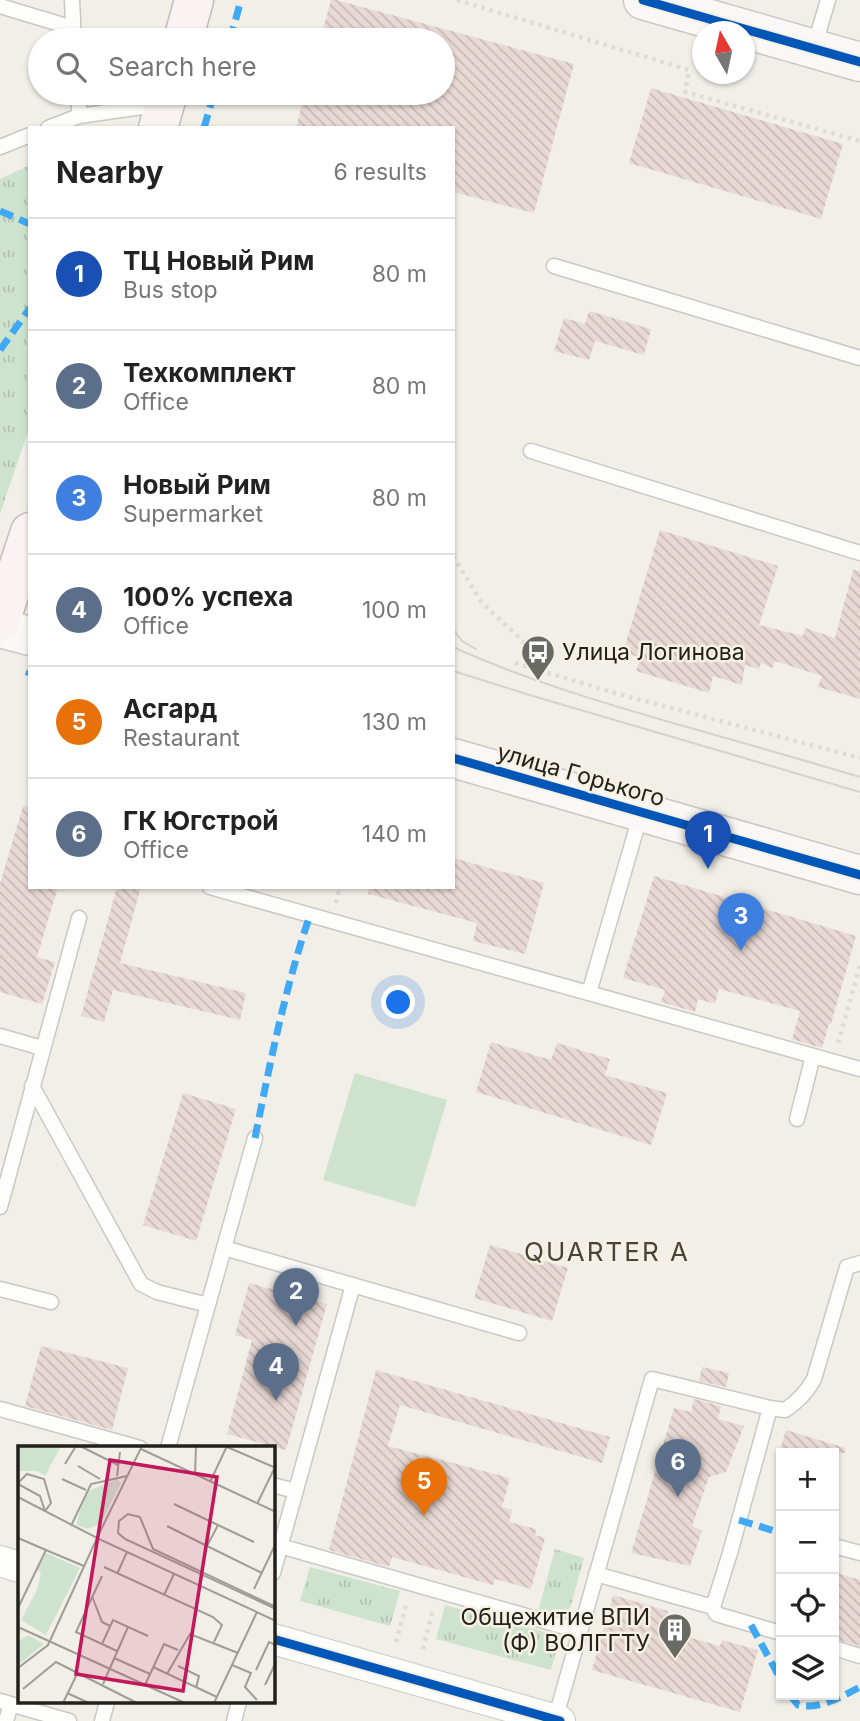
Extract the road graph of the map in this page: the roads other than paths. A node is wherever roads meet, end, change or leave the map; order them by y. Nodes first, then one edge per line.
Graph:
1 (72, 0) edge
2 (194, 0) edge
3 (643, 0) edge
4 (828, 0) edge
5 (0, 6) edge
6 (690, 6) edge
7 (58, 28) edge
8 (74, 28) edge
9 (186, 28) edge
10 (813, 49) junction
11 (860, 61) edge
12 (79, 105) edge
13 (163, 108) edge
14 (79, 116) junction
15 (53, 126) edge
16 (28, 136) edge
17 (0, 147) edge
18 (554, 266) dead end
19 (860, 358) edge
20 (531, 451) dead end
21 (28, 538) edge
22 (860, 552) edge
23 (0, 622) edge
24 (0, 628) edge
25 (28, 635) edge
26 (455, 759) edge
27 (642, 812) junction
28 (860, 875) edge
29 (217, 889) edge
30 (79, 918) dead end
31 (589, 993) junction
32 (0, 1036) edge
33 (43, 1048) junction
34 (813, 1056) junction
35 (860, 1069) edge
36 (32, 1086) junction
37 (797, 1119) dead end
38 (255, 1138) dead end
39 (0, 1207) edge
40 (224, 1248) junction
41 (860, 1262) edge
42 (353, 1285) junction
43 (0, 1289) edge
44 (51, 1302) dead end
45 (208, 1305) junction
46 (519, 1333) dead end
47 (770, 1408) junction
48 (0, 1409) edge
49 (133, 1446) edge
50 (169, 1446) edge
51 (275, 1486) edge
52 (295, 1491) junction
53 (280, 1546) junction
54 (839, 1547) edge
55 (860, 1553) edge
56 (0, 1561) edge
57 (275, 1565) edge
58 (18, 1567) edge
59 (596, 1574) junction
60 (713, 1607) junction
61 (579, 1632) junction
62 (776, 1632) edge
63 (275, 1640) edge
64 (839, 1650) edge
65 (860, 1656) edge
66 (6, 1702) edge
67 (106, 1704) edge
68 (238, 1704) edge
69 (557, 1720) edge
70 (6, 1721) edge
71 (69, 1721) edge
72 (102, 1721) edge
73 (234, 1721) edge

1 - 8 lane
2 - 9 main road
3 - 6 street
4 - 10 lane
5 - 7 lane
6 - 10 street
10 - 11 street
12 - 14 lane
13 - 14 lane
14 - 15 lane
16 - 17 lane
18 - 19 lane
20 - 22 lane
21 - 23 main road
24 - 25 street
26 - 27 street, улица Горького
27 - 28 street, улица Горького
27 - 31 lane
29 - 31 lane
30 - 33 lane
31 - 34 lane
32 - 33 lane
33 - 36 lane
34 - 35 lane
34 - 37 lane
36 - 39 lane
36 - 45 lane
38 - 40 lane
40 - 42 lane
40 - 45 lane
41 - 47 lane
42 - 46 lane
42 - 52 lane
43 - 44 lane
45 - 50 lane
47 - 59 lane
47 - 60 lane
48 - 49 lane
51 - 52 lane
52 - 53 lane
53 - 57 lane
53 - 61 lane
54 - 55 lane
56 - 58 street
59 - 60 lane
59 - 61 lane
60 - 62 lane
61 - 69 lane
63 - 69 street
64 - 65 lane
66 - 70 lane
66 - 71 lane
67 - 72 lane
68 - 73 lane

